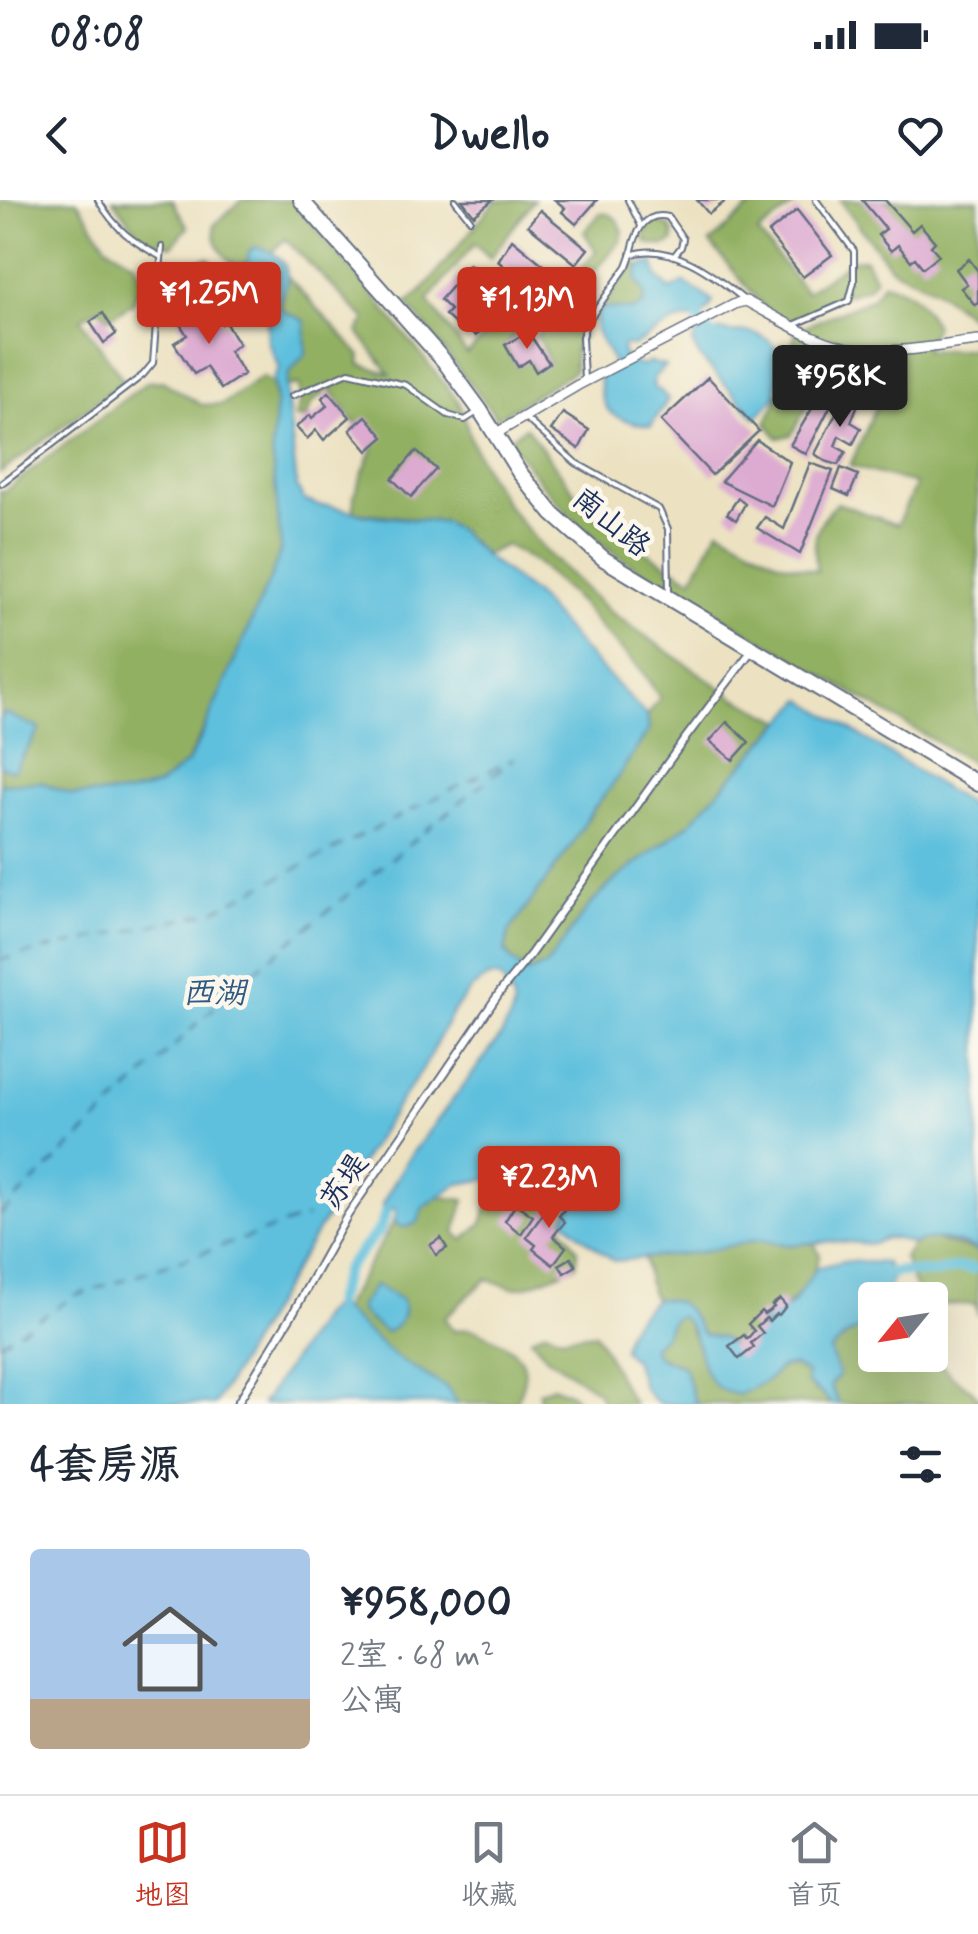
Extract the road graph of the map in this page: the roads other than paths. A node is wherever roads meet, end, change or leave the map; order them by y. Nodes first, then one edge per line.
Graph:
1 (98, 200) edge
2 (301, 200) edge
3 (456, 200) edge
4 (628, 200) edge
5 (816, 200) edge
6 (470, 219) dead end
7 (641, 226) junction
8 (162, 247) dead end
9 (631, 255) junction
10 (674, 256) junction
11 (161, 257) junction
12 (469, 267) dead end
13 (746, 302) junction
14 (586, 324) junction
15 (792, 326) junction
16 (978, 340) edge
17 (584, 382) junction
18 (292, 396) dead end
19 (480, 410) junction
20 (524, 417) junction
21 (495, 434) junction
22 (2, 483) edge
23 (667, 598) junction
24 (752, 650) junction
25 (978, 784) edge
26 (238, 1404) edge

1 - 11 lane
2 - 19 main road, 南山路
3 - 6 lane
4 - 7 lane
5 - 15 lane
7 - 9 lane
7 - 10 lane
8 - 11 lane
9 - 10 lane
9 - 14 lane
10 - 13 lane
11 - 22 lane
12 - 14 lane
13 - 15 street
13 - 17 street
14 - 17 lane
15 - 16 street
17 - 20 street
18 - 19 lane
19 - 21 main road, 南山路
20 - 21 street
20 - 23 lane
21 - 23 main road, 南山路
23 - 24 main road, 南山路
24 - 25 main road, 南山路
24 - 26 street, 苏堤

